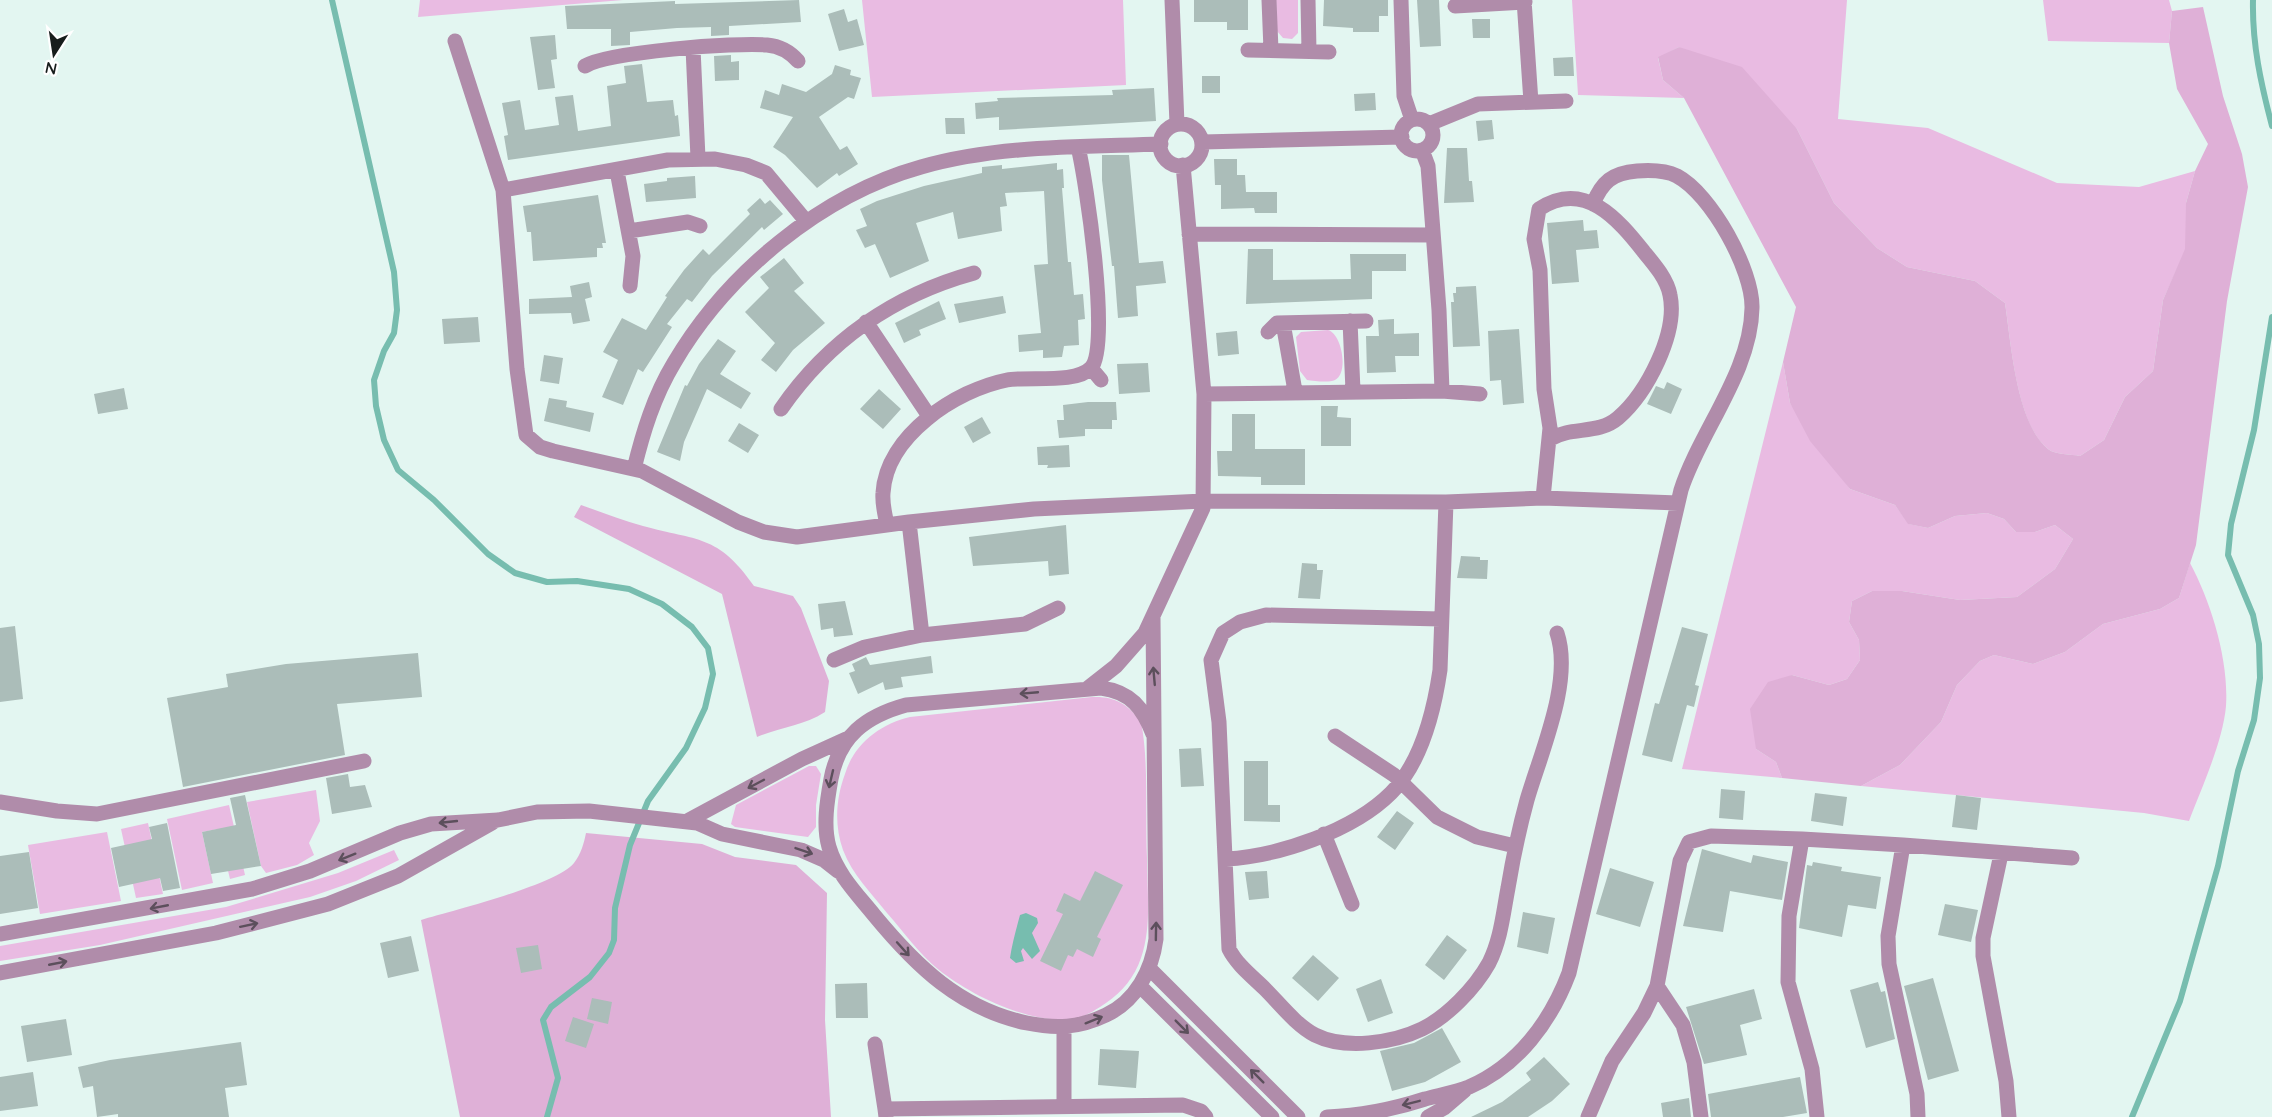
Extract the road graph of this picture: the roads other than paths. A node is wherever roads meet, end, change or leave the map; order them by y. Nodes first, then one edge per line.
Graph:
1 (1172, 0) edge
2 (1269, 0) edge
3 (1308, 0) edge
4 (1401, 0) edge
5 (1525, 1) edge
6 (1455, 6) dead end
7 (455, 41) dead end
8 (693, 48) junction
9 (1248, 50) dead end
10 (1270, 50) junction
11 (1309, 51) junction
12 (1329, 52) dead end
13 (798, 61) dead end
14 (585, 66) dead end
15 (1566, 101) dead end
16 (1531, 102) junction
17 (1412, 120) junction
18 (1177, 124) junction
19 (1429, 124) junction
20 (1402, 137) junction
21 (1203, 142) junction
22 (1161, 144) junction
23 (1078, 147) junction
24 (1422, 150) junction
25 (698, 158) junction
26 (1183, 165) junction
27 (617, 171) junction
28 (503, 190) junction
29 (1593, 204) junction
30 (806, 222) junction
31 (700, 226) dead end
32 (629, 231) junction
33 (1189, 234) junction
34 (1432, 235) junction
35 (974, 273) dead end
36 (630, 286) dead end
37 (1350, 321) junction
38 (1366, 321) dead end
39 (866, 322) junction
40 (1283, 323) junction
41 (1268, 332) dead end
42 (1295, 391) junction
43 (1353, 391) junction
44 (1442, 391) junction
45 (1204, 394) junction
46 (1480, 394) dead end
47 (781, 409) dead end
48 (929, 416) junction
49 (1550, 440) junction
50 (634, 469) junction
51 (1543, 498) junction
52 (1204, 501) junction
53 (1446, 502) junction
54 (1678, 503) junction
55 (909, 522) junction
56 (887, 525) junction
57 (1059, 608) dead end
58 (1153, 618) junction
59 (1441, 619) junction
60 (1557, 633) dead end
61 (922, 635) junction
62 (834, 660) dead end
63 (1088, 688) junction
64 (1153, 734) junction
65 (1335, 736) dead end
66 (846, 739) junction
67 (364, 761) dead end
68 (1401, 781) junction
69 (0, 802) edge
70 (498, 820) junction
71 (685, 821) junction
72 (1324, 834) junction
73 (1802, 839) junction
74 (1903, 845) junction
75 (1515, 846) junction
76 (2001, 854) junction
77 (2073, 858) dead end
78 (1226, 859) junction
79 (841, 873) junction
80 (1352, 904) dead end
81 (0, 934) edge
82 (1149, 968) junction
83 (0, 973) edge
84 (1140, 986) junction
85 (1657, 986) junction
86 (1064, 1028) junction
87 (875, 1044) dead end
88 (1467, 1088) junction
89 (1064, 1105) junction
90 (994, 1111) edge
91 (1126, 1112) edge
92 (886, 1113) edge
93 (1206, 1117) edge
94 (1272, 1117) edge
95 (1298, 1117) edge
96 (1327, 1117) edge
97 (1342, 1117) edge
98 (1428, 1117) edge
99 (1588, 1117) edge
100 (1701, 1117) edge
101 (1817, 1117) edge
102 (1918, 1117) edge
103 (2009, 1117) edge

1 - 18 street
2 - 10 street
3 - 11 street
4 - 17 street
5 - 6 street
5 - 16 street
7 - 28 street
8 - 13 street
8 - 14 street
8 - 25 street
9 - 10 street
10 - 11 street
11 - 12 street
15 - 16 street
16 - 19 street
17 - 19 street
17 - 20 street
18 - 21 street
18 - 22 street
19 - 24 street
20 - 21 street
20 - 24 street
21 - 26 street
22 - 23 street
22 - 26 street
23 - 30 street
23 - 48 street
24 - 34 street
25 - 27 street
25 - 30 street
26 - 33 street
27 - 28 street
27 - 32 street
28 - 50 street
29 - 49 street
29 - 49 street
29 - 54 street
30 - 50 street
31 - 32 street
32 - 36 street
33 - 34 street
33 - 45 street
34 - 44 street
35 - 39 street
37 - 38 street
37 - 40 street
37 - 43 street
39 - 47 street
39 - 48 street
40 - 41 street
40 - 42 street
42 - 43 street
42 - 45 street
43 - 44 street
44 - 46 street
45 - 52 street
48 - 56 street
49 - 51 street
50 - 56 street
51 - 53 street
51 - 54 street
52 - 53 street
52 - 55 street
52 - 58 street
53 - 59 street
54 - 88 street
55 - 56 street
55 - 61 street
57 - 61 street
58 - 63 street
64 -> 58 street
59 - 68 street
59 - 78 street
60 - 75 street
61 - 62 street
63 - 64 street
63 -> 66 street
82 -> 64 street
65 - 68 street
66 -> 71 street
66 -> 79 street
67 - 69 street
68 - 72 street
68 - 75 street
70 - 71 street
70 -> 81 street
83 -> 70 street
71 -> 79 street
72 - 78 street
72 - 80 street
73 - 74 street
73 - 85 street
73 - 101 street
74 - 76 street
74 - 102 street
75 - 78 street
76 - 77 street
76 - 103 street
79 -> 86 street
82 - 84 street
95 -> 82 street
86 -> 84 street
84 -> 94 street
85 - 99 street
85 - 100 street
86 - 89 street
87 - 92 street
88 -> 97 street
88 - 98 street
89 - 90 street
89 - 91 street
90 - 92 street
91 - 93 street
96 - 97 street

